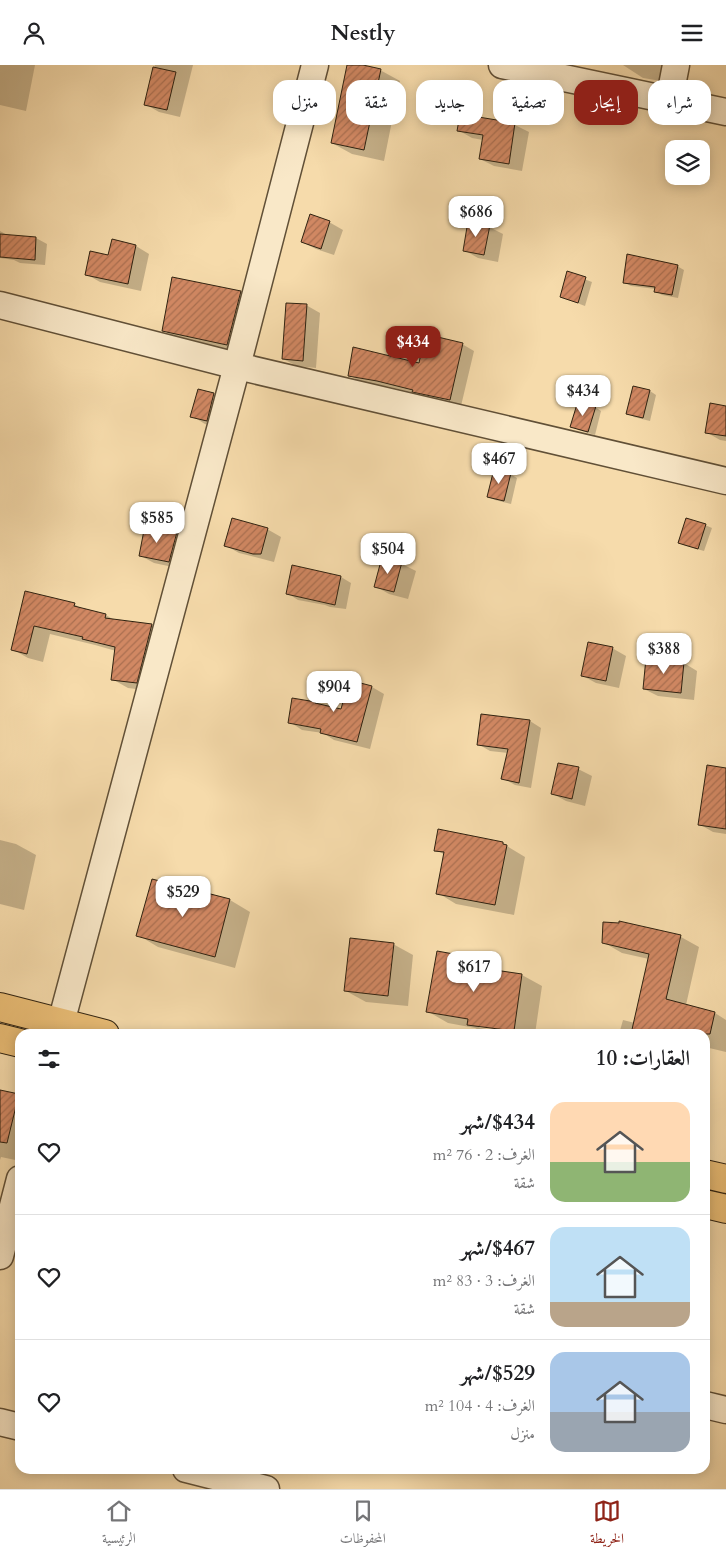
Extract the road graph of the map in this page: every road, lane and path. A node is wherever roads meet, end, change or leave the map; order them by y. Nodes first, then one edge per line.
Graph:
1 (314, 65) edge
2 (502, 65) edge
3 (676, 65) edge
4 (673, 80) edge
5 (648, 96) edge
6 (711, 110) edge
7 (726, 113) edge
8 (0, 305) edge
9 (237, 366) junction
10 (726, 481) edge
11 (0, 1007) edge
12 (59, 1029) edge
13 (0, 1038) edge
14 (15, 1042) edge
15 (710, 1175) edge
16 (726, 1179) edge
17 (15, 1202) edge
18 (710, 1205) edge
19 (726, 1209) edge
20 (7, 1239) edge
21 (710, 1406) edge
22 (726, 1410) edge
23 (0, 1422) edge
24 (15, 1426) edge
25 (206, 1474) edge
26 (272, 1474) edge
27 (267, 1489) edge

1 - 9 street
2 - 5 street
3 - 4 street
6 - 7 street
8 - 9 street
9 - 10 street
9 - 12 street
11 - 12 main road
13 - 14 main road
15 - 16 main road
17 - 20 street
18 - 19 main road
21 - 22 street
23 - 24 street
25 - 27 street
26 - 27 street

